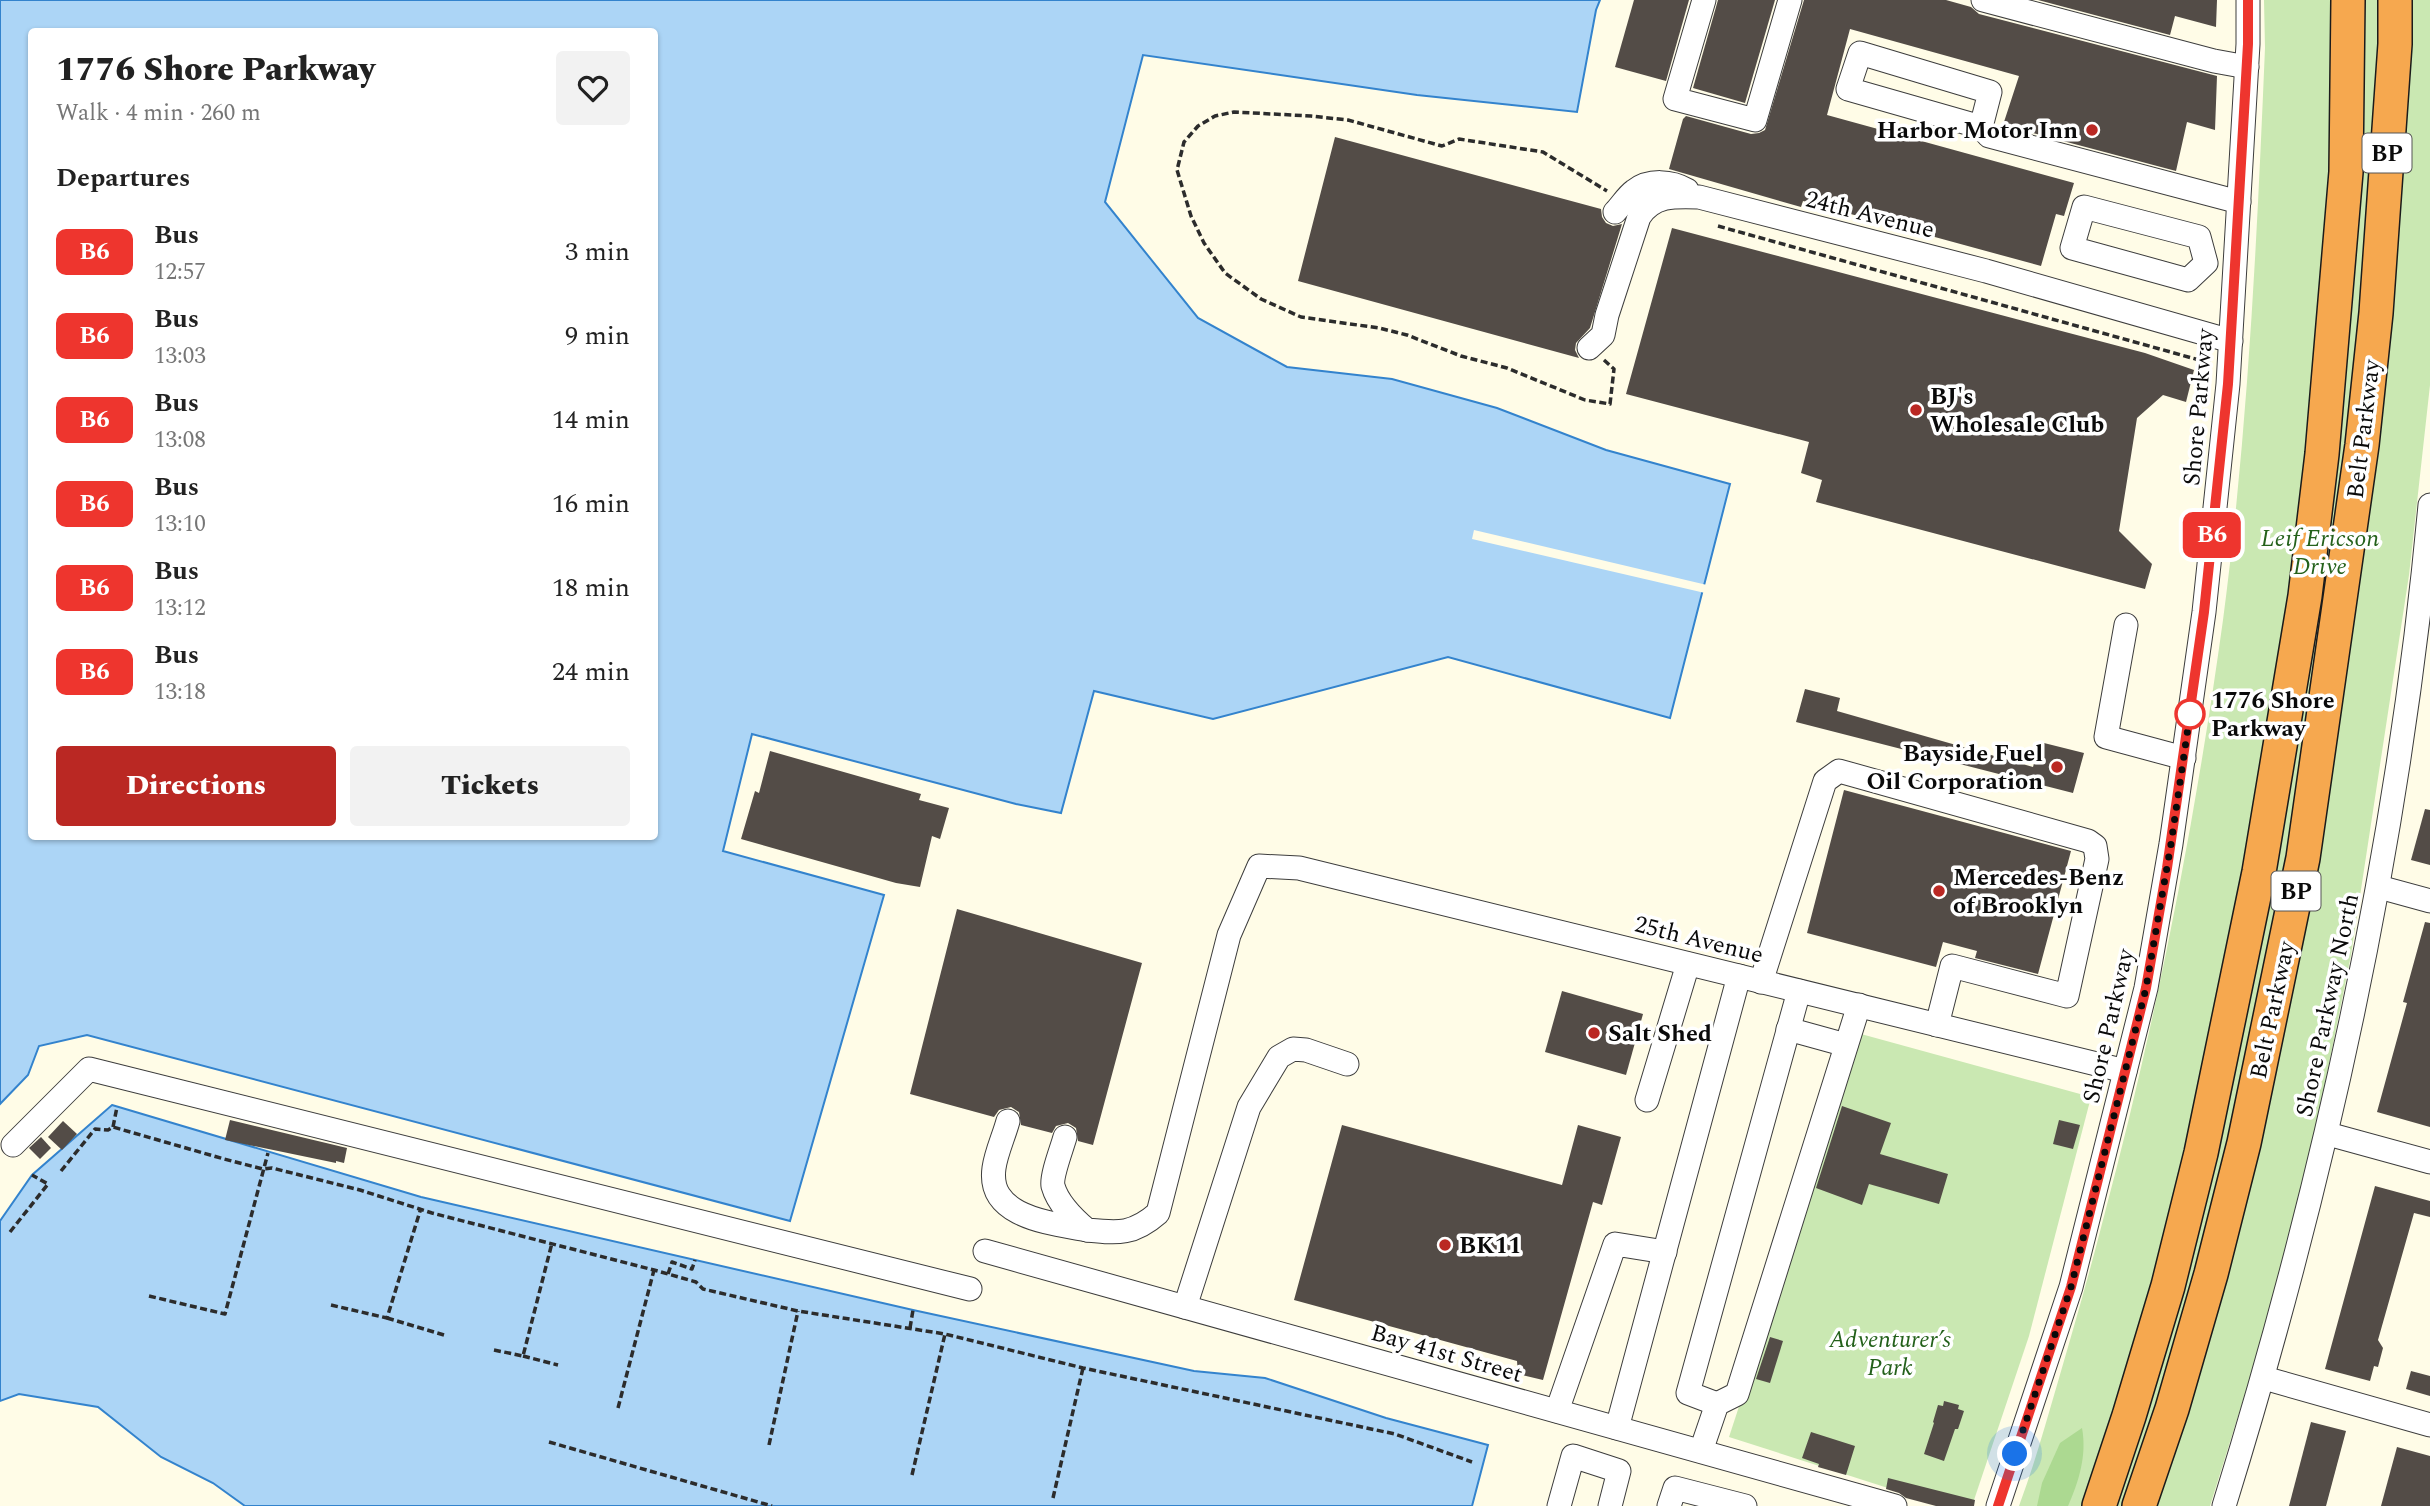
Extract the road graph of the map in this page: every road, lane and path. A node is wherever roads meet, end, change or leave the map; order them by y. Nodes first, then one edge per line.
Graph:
1 (1704, 0) edge
2 (1790, 0) edge
3 (1983, 0) edge
4 (2248, 0) edge
5 (2396, 0) edge
6 (2346, 8) edge
7 (2247, 67) junction
8 (1981, 127) junction
9 (1699, 197) junction
10 (1611, 202) joint
11 (2239, 202) junction
12 (1708, 223) dead end
13 (2206, 263) junction
14 (2235, 268) junction
15 (2231, 341) junction
16 (1589, 348) joint
17 (2210, 363) dead end
18 (2430, 505) edge
19 (2126, 625) dead end
20 (2183, 758) junction
21 (2379, 887) junction
22 (2430, 901) edge
23 (1688, 964) junction
24 (1750, 979) junction
25 (1799, 991) junction
26 (1858, 1005) junction
27 (1937, 1025) junction
28 (1788, 1029) junction
29 (1846, 1045) junction
30 (1347, 1064) dead end
31 (2126, 1071) junction
32 (1647, 1100) dead end
33 (117, 1107) dead end
34 (1008, 1121) dead end
35 (113, 1127) junction
36 (2328, 1135) junction
37 (1065, 1137) dead end
38 (13, 1145) dead end
39 (268, 1153) dead end
40 (2430, 1163) edge
41 (263, 1169) junction
42 (61, 1171) dead end
43 (32, 1175) dead end
44 (421, 1208) junction
45 (1087, 1230) junction
46 (10, 1233) dead end
47 (552, 1243) junction
48 (985, 1251) dead end
49 (1665, 1252) junction
50 (695, 1260) dead end
51 (654, 1269) junction
52 (668, 1274) junction
53 (970, 1290) dead end
54 (149, 1296) dead end
55 (331, 1305) dead end
56 (1185, 1307) junction
57 (913, 1310) dead end
58 (798, 1311) junction
59 (387, 1318) junction
60 (910, 1328) junction
61 (944, 1334) junction
62 (444, 1335) dead end
63 (494, 1350) dead end
64 (523, 1356) junction
65 (558, 1365) dead end
66 (1083, 1368) junction
67 (2264, 1378) junction
68 (1717, 1404) junction
69 (618, 1408) dead end
70 (1557, 1411) junction
71 (2430, 1425) edge
72 (1617, 1428) junction
73 (549, 1442) dead end
74 (769, 1445) dead end
75 (1701, 1451) junction
76 (1472, 1462) dead end
77 (912, 1475) dead end
78 (1053, 1498) dead end
79 (772, 1506) edge
80 (1559, 1506) edge
81 (1610, 1506) edge
82 (1669, 1506) edge
83 (1745, 1506) edge
84 (1895, 1506) edge
85 (1998, 1506) edge
86 (2099, 1506) edge
87 (2139, 1506) edge
88 (2224, 1506) edge

1 - 2 street
3 - 7 street
4 - 7 street, Shore Parkway
5 - 87 highway, Belt Parkway / BP
6 - 86 highway, Belt Parkway / BP
7 - 11 street, Shore Parkway
8 - 8 street
8 - 11 street
9 - 10 street
9 - 15 street, 24th Avenue
9 - 16 street, 24th Avenue
10 - 16 path
11 - 14 street, Shore Parkway
12 - 17 path
13 - 13 street
13 - 14 street
14 - 15 street, Shore Parkway
15 - 20 street, Shore Parkway
18 - 21 street, Shore Parkway North
19 - 20 street
20 - 31 street, Shore Parkway
21 - 22 street
21 - 36 street, Shore Parkway North
23 - 24 street, 25th Avenue
23 - 32 street
23 - 45 street, 25th Avenue
24 - 25 street, 25th Avenue
24 - 27 street
24 - 49 street
25 - 26 street, 25th Avenue
25 - 28 street
26 - 27 street, 25th Avenue
26 - 29 street
27 - 31 street, 25th Avenue
28 - 29 street
28 - 68 street
29 - 68 street
30 - 56 street
31 - 85 street, Shore Parkway
33 - 35 path
34 - 45 street
35 - 41 path
35 - 42 path
36 - 40 street
36 - 67 street, Shore Parkway North
37 - 45 street
38 - 53 street
39 - 41 path
41 - 44 path
41 - 54 path
43 - 46 path
44 - 47 path
44 - 59 path
47 - 51 path
47 - 64 path
48 - 56 street, Bay 41st Street
49 - 70 street
49 - 72 street
50 - 52 path
51 - 52 path
51 - 69 path
52 - 58 path
55 - 59 path
56 - 70 street, Bay 41st Street
57 - 60 path
58 - 60 path
58 - 74 path
59 - 62 path
60 - 61 path
61 - 66 path
61 - 77 path
63 - 64 path
64 - 65 path
66 - 76 path
66 - 78 path
67 - 71 street
67 - 88 street, Shore Parkway North
68 - 75 street
70 - 72 street, Bay 41st Street
72 - 75 street, Bay 41st Street
73 - 79 path
75 - 84 street, Bay 41st Street
80 - 81 street
82 - 83 street

